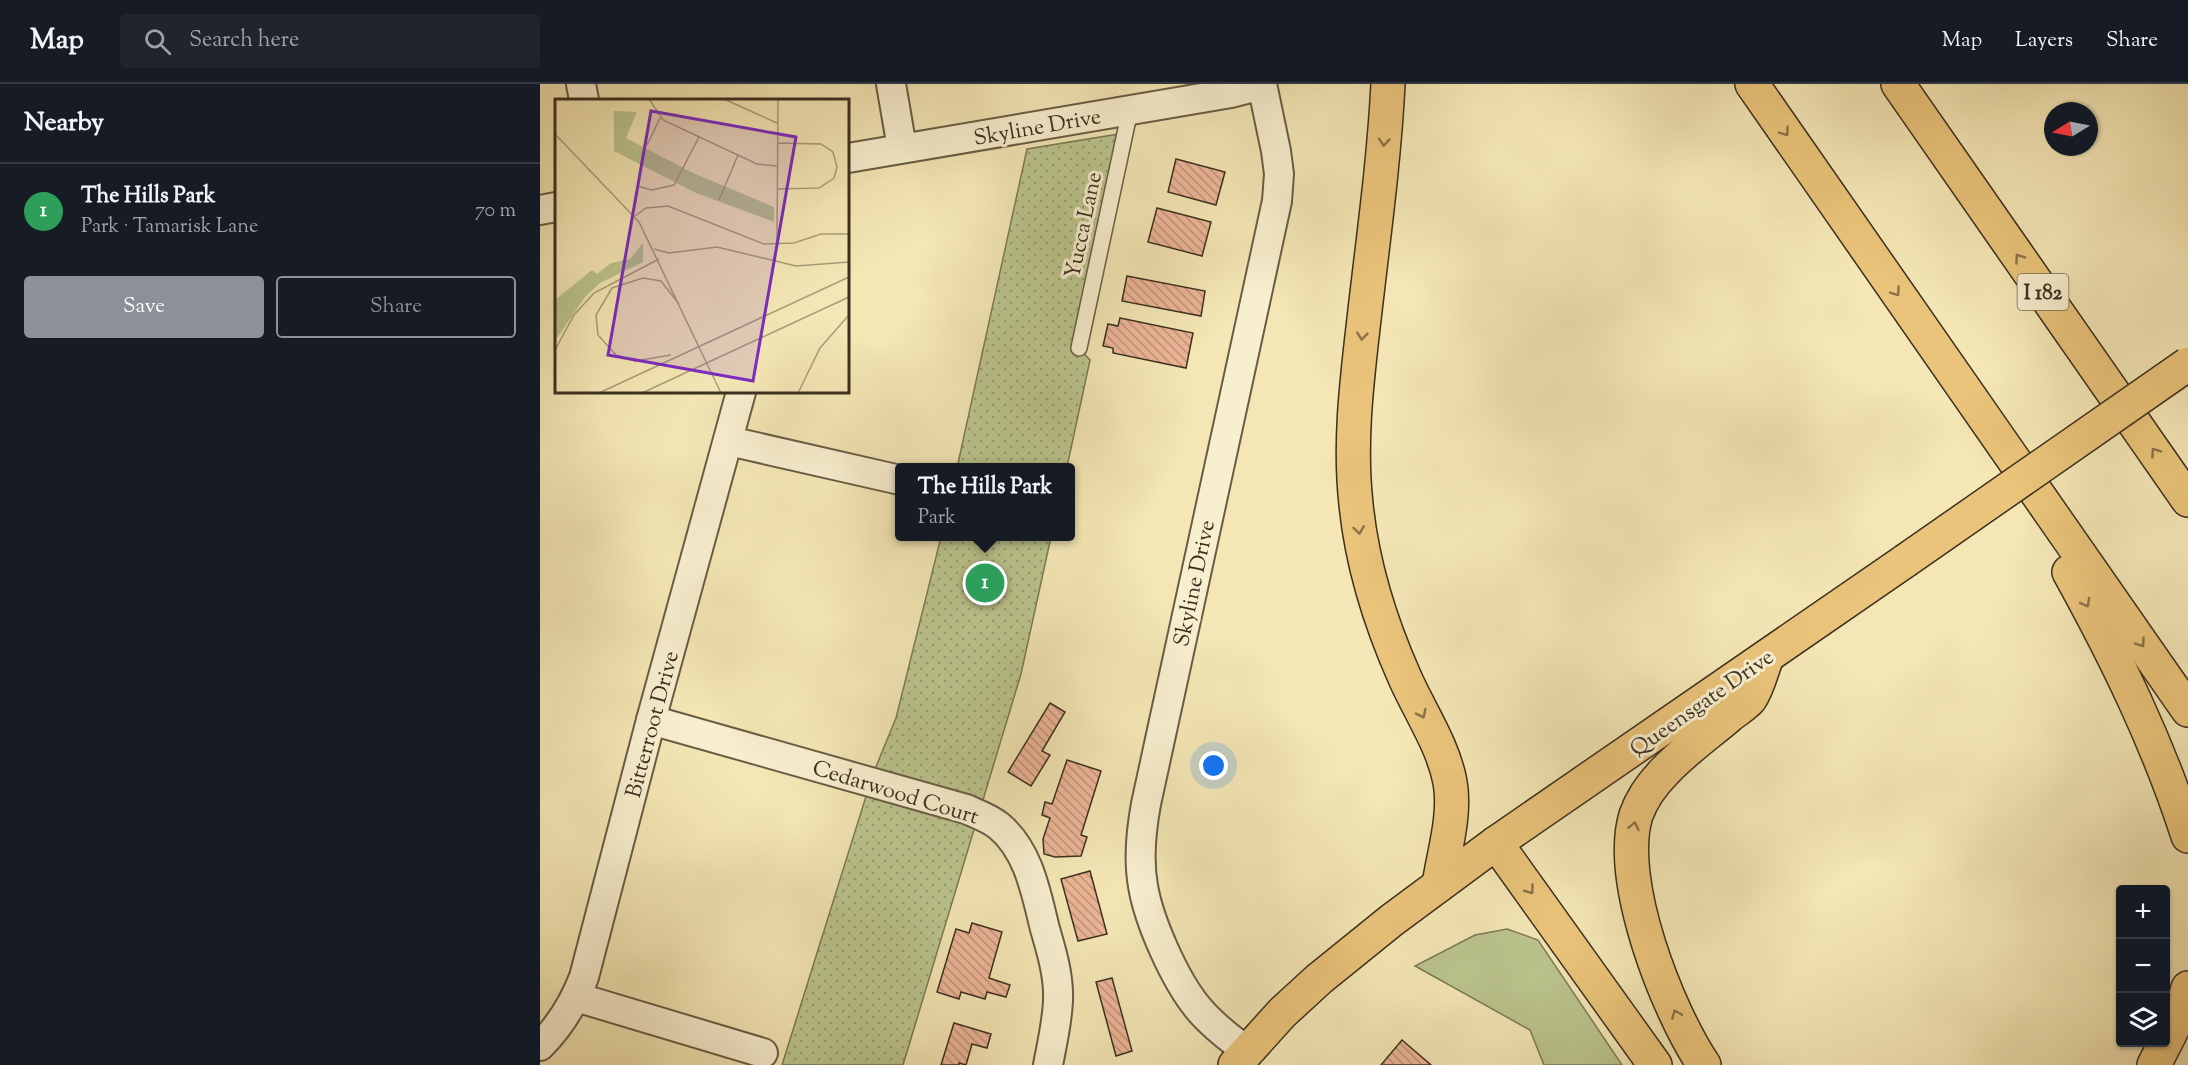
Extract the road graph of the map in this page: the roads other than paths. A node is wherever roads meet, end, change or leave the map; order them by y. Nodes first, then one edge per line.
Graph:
1 (581, 84) edge
2 (891, 84) edge
3 (1262, 84) edge
4 (1388, 84) edge
5 (1752, 84) edge
6 (1898, 84) edge
7 (584, 99) edge
8 (1130, 110) junction
9 (902, 148) junction
10 (849, 158) edge
11 (555, 207) edge
12 (540, 210) edge
13 (1079, 348) dead end
14 (1939, 354) junction
15 (2188, 364) edge
16 (741, 393) edge
17 (729, 441) junction
18 (895, 479) edge
19 (2188, 500) edge
20 (1767, 657) junction
21 (2188, 710) edge
22 (651, 720) junction
23 (2188, 836) edge
24 (1496, 843) junction
25 (1439, 885) junction
26 (2188, 988) edge
27 (576, 998) junction
28 (540, 1046) edge
29 (763, 1053) dead end
30 (1241, 1058) edge
31 (1048, 1065) edge
32 (1655, 1065) edge
33 (1704, 1065) edge
34 (2154, 1065) edge

1 - 7 street
2 - 9 street
3 - 8 street, Skyline Drive
3 - 30 street, Skyline Drive
4 -> 25 main road
5 -> 14 main road
19 -> 6 main road, I 182
8 - 9 street, Skyline Drive
8 - 13 lane, Yucca Lane
9 - 10 street, Skyline Drive
11 - 12 street
14 -> 21 main road
14 -> 23 main road
15 - 20 main road, Queensgate Drive, bridge
16 - 17 street, Bitterroot Drive
17 - 18 street
17 - 22 street, Bitterroot Drive
20 - 24 main road, Queensgate Drive
33 -> 20 main road
22 - 27 street, Bitterroot Drive
22 - 31 street, Cedarwood Court
24 - 25 main road, Queensgate Drive
24 -> 32 main road
25 - 30 main road, Queensgate Drive
26 - 34 main road
27 - 28 street, Bitterroot Drive
27 - 29 street

